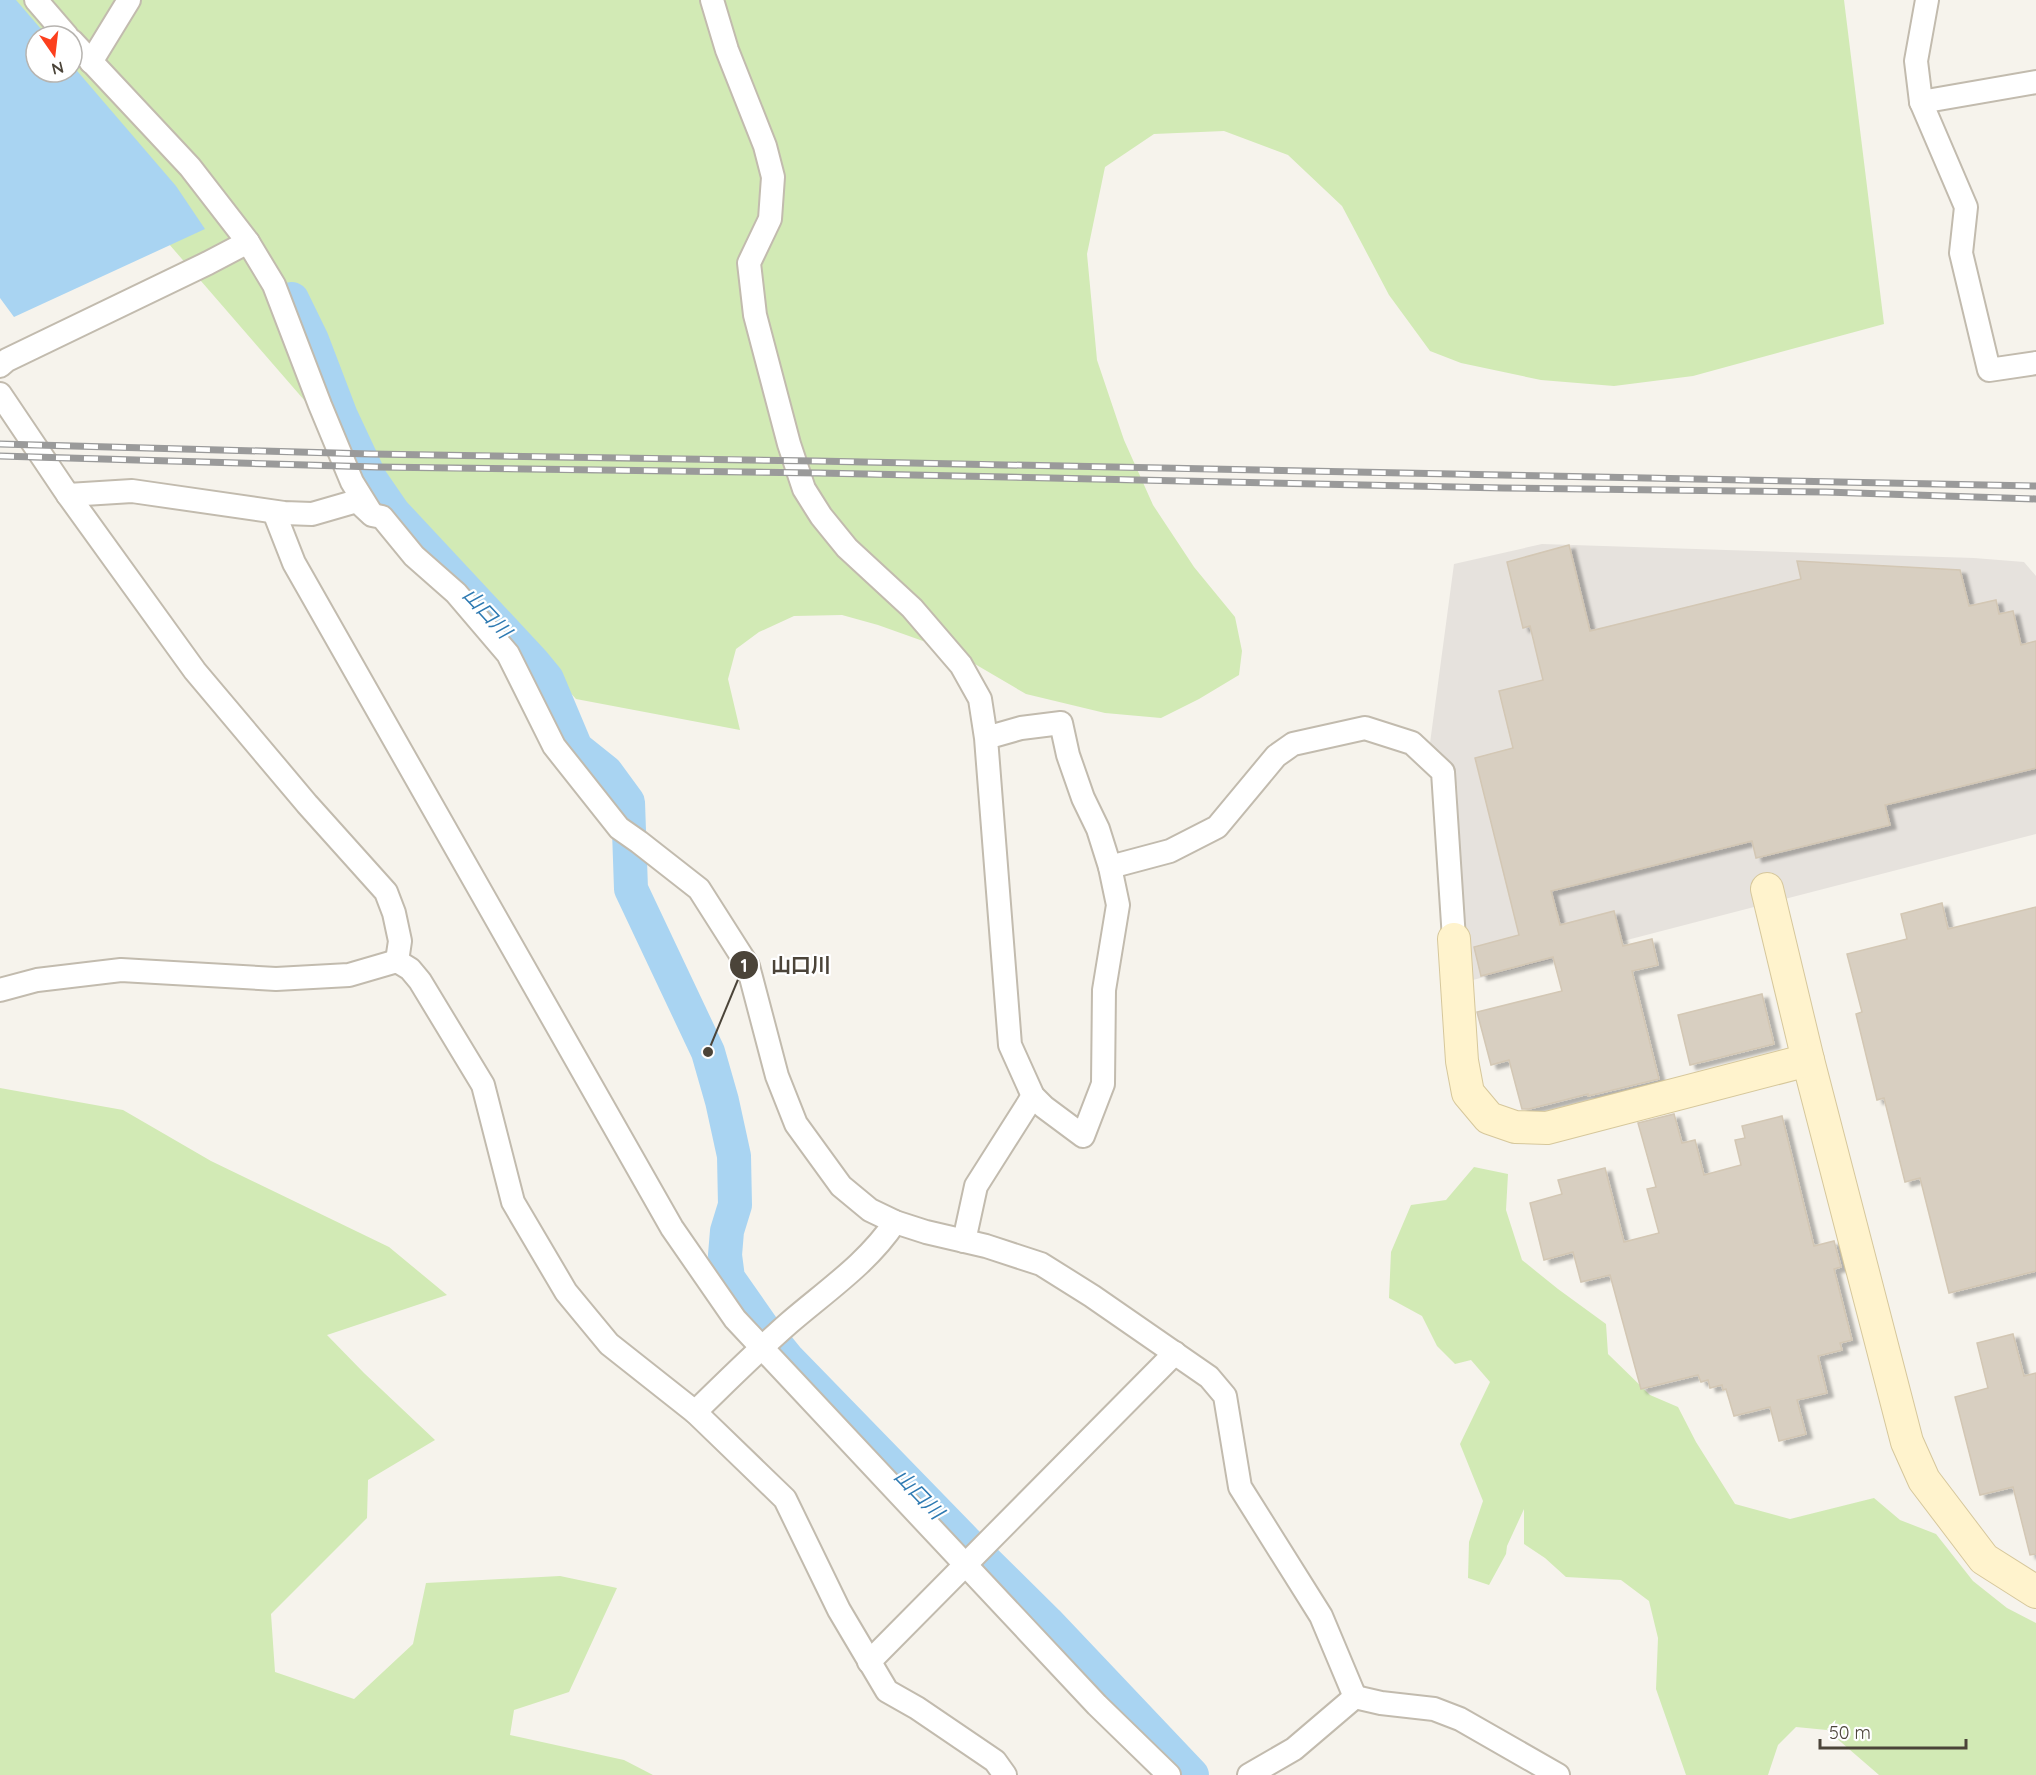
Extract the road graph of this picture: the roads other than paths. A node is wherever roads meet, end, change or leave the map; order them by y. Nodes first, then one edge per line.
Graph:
1 (36, 0) edge
2 (129, 0) edge
3 (712, 0) edge
4 (1927, 0) edge
5 (57, 24) edge
6 (84, 55) edge
7 (90, 62) junction
8 (2036, 82) edge
9 (1921, 102) junction
10 (248, 242) junction
11 (2036, 363) edge
12 (0, 366) edge
13 (0, 394) edge
14 (68, 495) junction
15 (274, 512) junction
16 (372, 514) junction
17 (986, 738) junction
18 (1110, 867) junction
19 (1767, 889) dead end
20 (1454, 939) joint
21 (397, 961) junction
22 (0, 990) edge
23 (1808, 1060) junction
24 (1033, 1096) junction
25 (895, 1222) junction
26 (964, 1241) junction
27 (763, 1349) junction
28 (1175, 1353) junction
29 (695, 1412) junction
30 (965, 1564) junction
31 (2036, 1592) edge
32 (869, 1662) junction
33 (1355, 1697) junction
34 (1005, 1775) edge
35 (1169, 1775) edge
36 (1249, 1775) edge
37 (1558, 1775) edge

1 - 5 street
2 - 7 street
3 - 17 street
4 - 9 street
6 - 7 street
7 - 10 street
8 - 9 street
9 - 11 street
10 - 12 street
10 - 16 street
13 - 14 street
14 - 15 street
14 - 21 street
15 - 16 street
15 - 27 street
16 - 25 street
17 - 18 street
17 - 24 street
18 - 20 street
18 - 24 street
19 - 23 street
20 - 23 street
21 - 22 street
21 - 29 street
23 - 31 street
24 - 26 street
25 - 26 street
25 - 27 street
26 - 28 street
27 - 29 street
27 - 30 street
28 - 30 street
28 - 33 street
29 - 32 street
30 - 32 street
30 - 35 street
32 - 34 street
33 - 36 street
33 - 37 street

